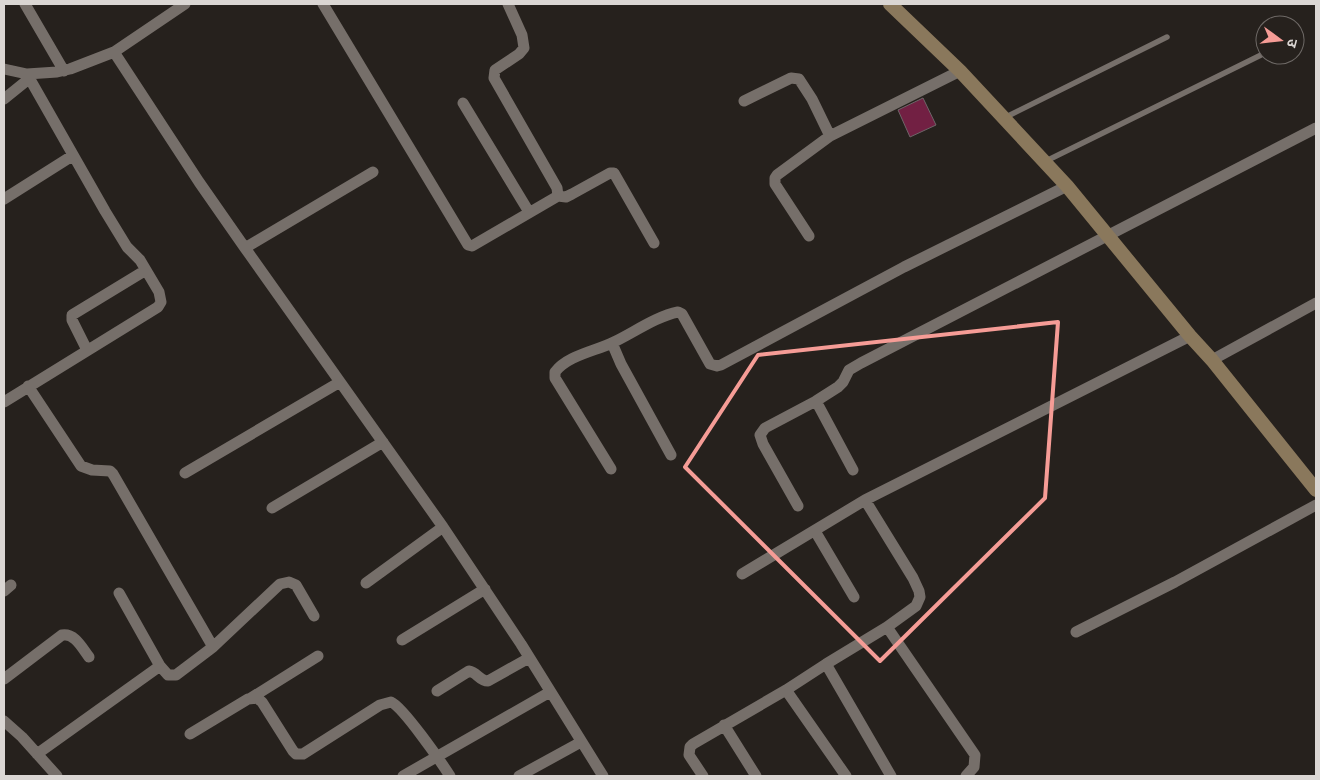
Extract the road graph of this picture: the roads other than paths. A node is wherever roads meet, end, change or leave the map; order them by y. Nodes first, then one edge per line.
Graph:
1 (25, 4) edge
2 (185, 4) edge
3 (323, 4) edge
4 (508, 4) edge
5 (890, 4) edge
6 (168, 8) edge
7 (1167, 37) dead end
8 (114, 52) junction
9 (1255, 58) edge
10 (4, 69) edge
11 (64, 71) junction
12 (960, 71) junction
13 (28, 76) junction
14 (4, 99) edge
15 (744, 101) dead end
16 (463, 103) dead end
17 (1004, 118) junction
18 (1316, 128) edge
19 (830, 136) junction
20 (72, 156) junction
21 (1046, 162) junction
22 (372, 172) dead end
23 (1067, 186) junction
24 (558, 196) junction
25 (4, 198) edge
26 (529, 212) junction
27 (809, 236) dead end
28 (1107, 237) junction
29 (654, 243) dead end
30 (245, 248) junction
31 (146, 270) junction
32 (1316, 303) edge
33 (1190, 336) junction
34 (612, 343) junction
35 (88, 350) junction
36 (1212, 360) junction
37 (340, 382) junction
38 (28, 386) junction
39 (816, 401) junction
40 (4, 402) edge
41 (384, 442) junction
42 (671, 455) dead end
43 (611, 469) dead end
44 (852, 470) dead end
45 (185, 474) dead end
46 (1316, 490) edge
47 (865, 500) junction
48 (1316, 504) edge
49 (798, 506) dead end
50 (272, 508) dead end
51 (443, 527) junction
52 (815, 531) junction
53 (742, 574) dead end
54 (366, 583) dead end
55 (484, 589) junction
56 (119, 594) dead end
57 (854, 597) dead end
58 (314, 616) dead end
59 (887, 627) junction
60 (1076, 632) dead end
61 (402, 640) dead end
62 (213, 647) junction
63 (318, 656) dead end
64 (89, 657) dead end
65 (529, 658) junction
66 (826, 664) junction
67 (160, 666) junction
68 (4, 679) edge
69 (437, 690) dead end
70 (786, 690) junction
71 (550, 692) junction
72 (251, 698) junction
73 (4, 721) edge
74 (724, 725) junction
75 (190, 734) dead end
76 (582, 742) junction
77 (37, 754) junction
78 (437, 756) junction
79 (57, 776) edge
80 (403, 776) edge
81 (450, 776) edge
82 (519, 776) edge
83 (603, 776) edge
84 (703, 776) edge
85 (756, 776) edge
86 (846, 776) edge
87 (892, 776) edge
88 (966, 776) edge

1 - 11 street
2 - 6 street
3 - 26 street
4 - 24 street
5 - 12 main road
6 - 8 street
7 - 17 lane
8 - 11 street
8 - 30 street
9 - 21 lane
10 - 13 street
11 - 13 street
12 - 17 main road
12 - 19 street
13 - 14 street
13 - 20 street
15 - 19 street
16 - 26 street
17 - 21 main road
18 - 28 street
19 - 27 street
20 - 25 street
20 - 31 street
21 - 23 main road
22 - 30 street
23 - 28 main road
23 - 34 street
24 - 26 street
24 - 29 street
28 - 33 main road
28 - 39 street
30 - 37 street
31 - 35 street
31 - 35 street
32 - 36 street
33 - 36 main road
33 - 47 street
34 - 42 street
34 - 43 street
35 - 38 street
36 - 46 main road
37 - 41 street
37 - 45 street
38 - 40 street
38 - 62 street
39 - 44 street
39 - 49 street
41 - 50 street
41 - 51 street
47 - 52 street
47 - 59 street
48 - 60 street
51 - 54 street
51 - 55 street
52 - 53 street
52 - 57 street
55 - 61 street
55 - 65 street
56 - 67 street
58 - 62 street
59 - 66 street
59 - 88 street
62 - 67 street
63 - 72 street
64 - 68 street
65 - 69 street
65 - 71 street
66 - 70 street
66 - 87 street
67 - 77 street
70 - 74 street
70 - 86 street
71 - 76 street
71 - 78 street
72 - 75 street
72 - 78 street
73 - 77 street
74 - 84 street
74 - 85 street
76 - 82 street
76 - 83 street
77 - 79 street
78 - 80 street
78 - 81 street

